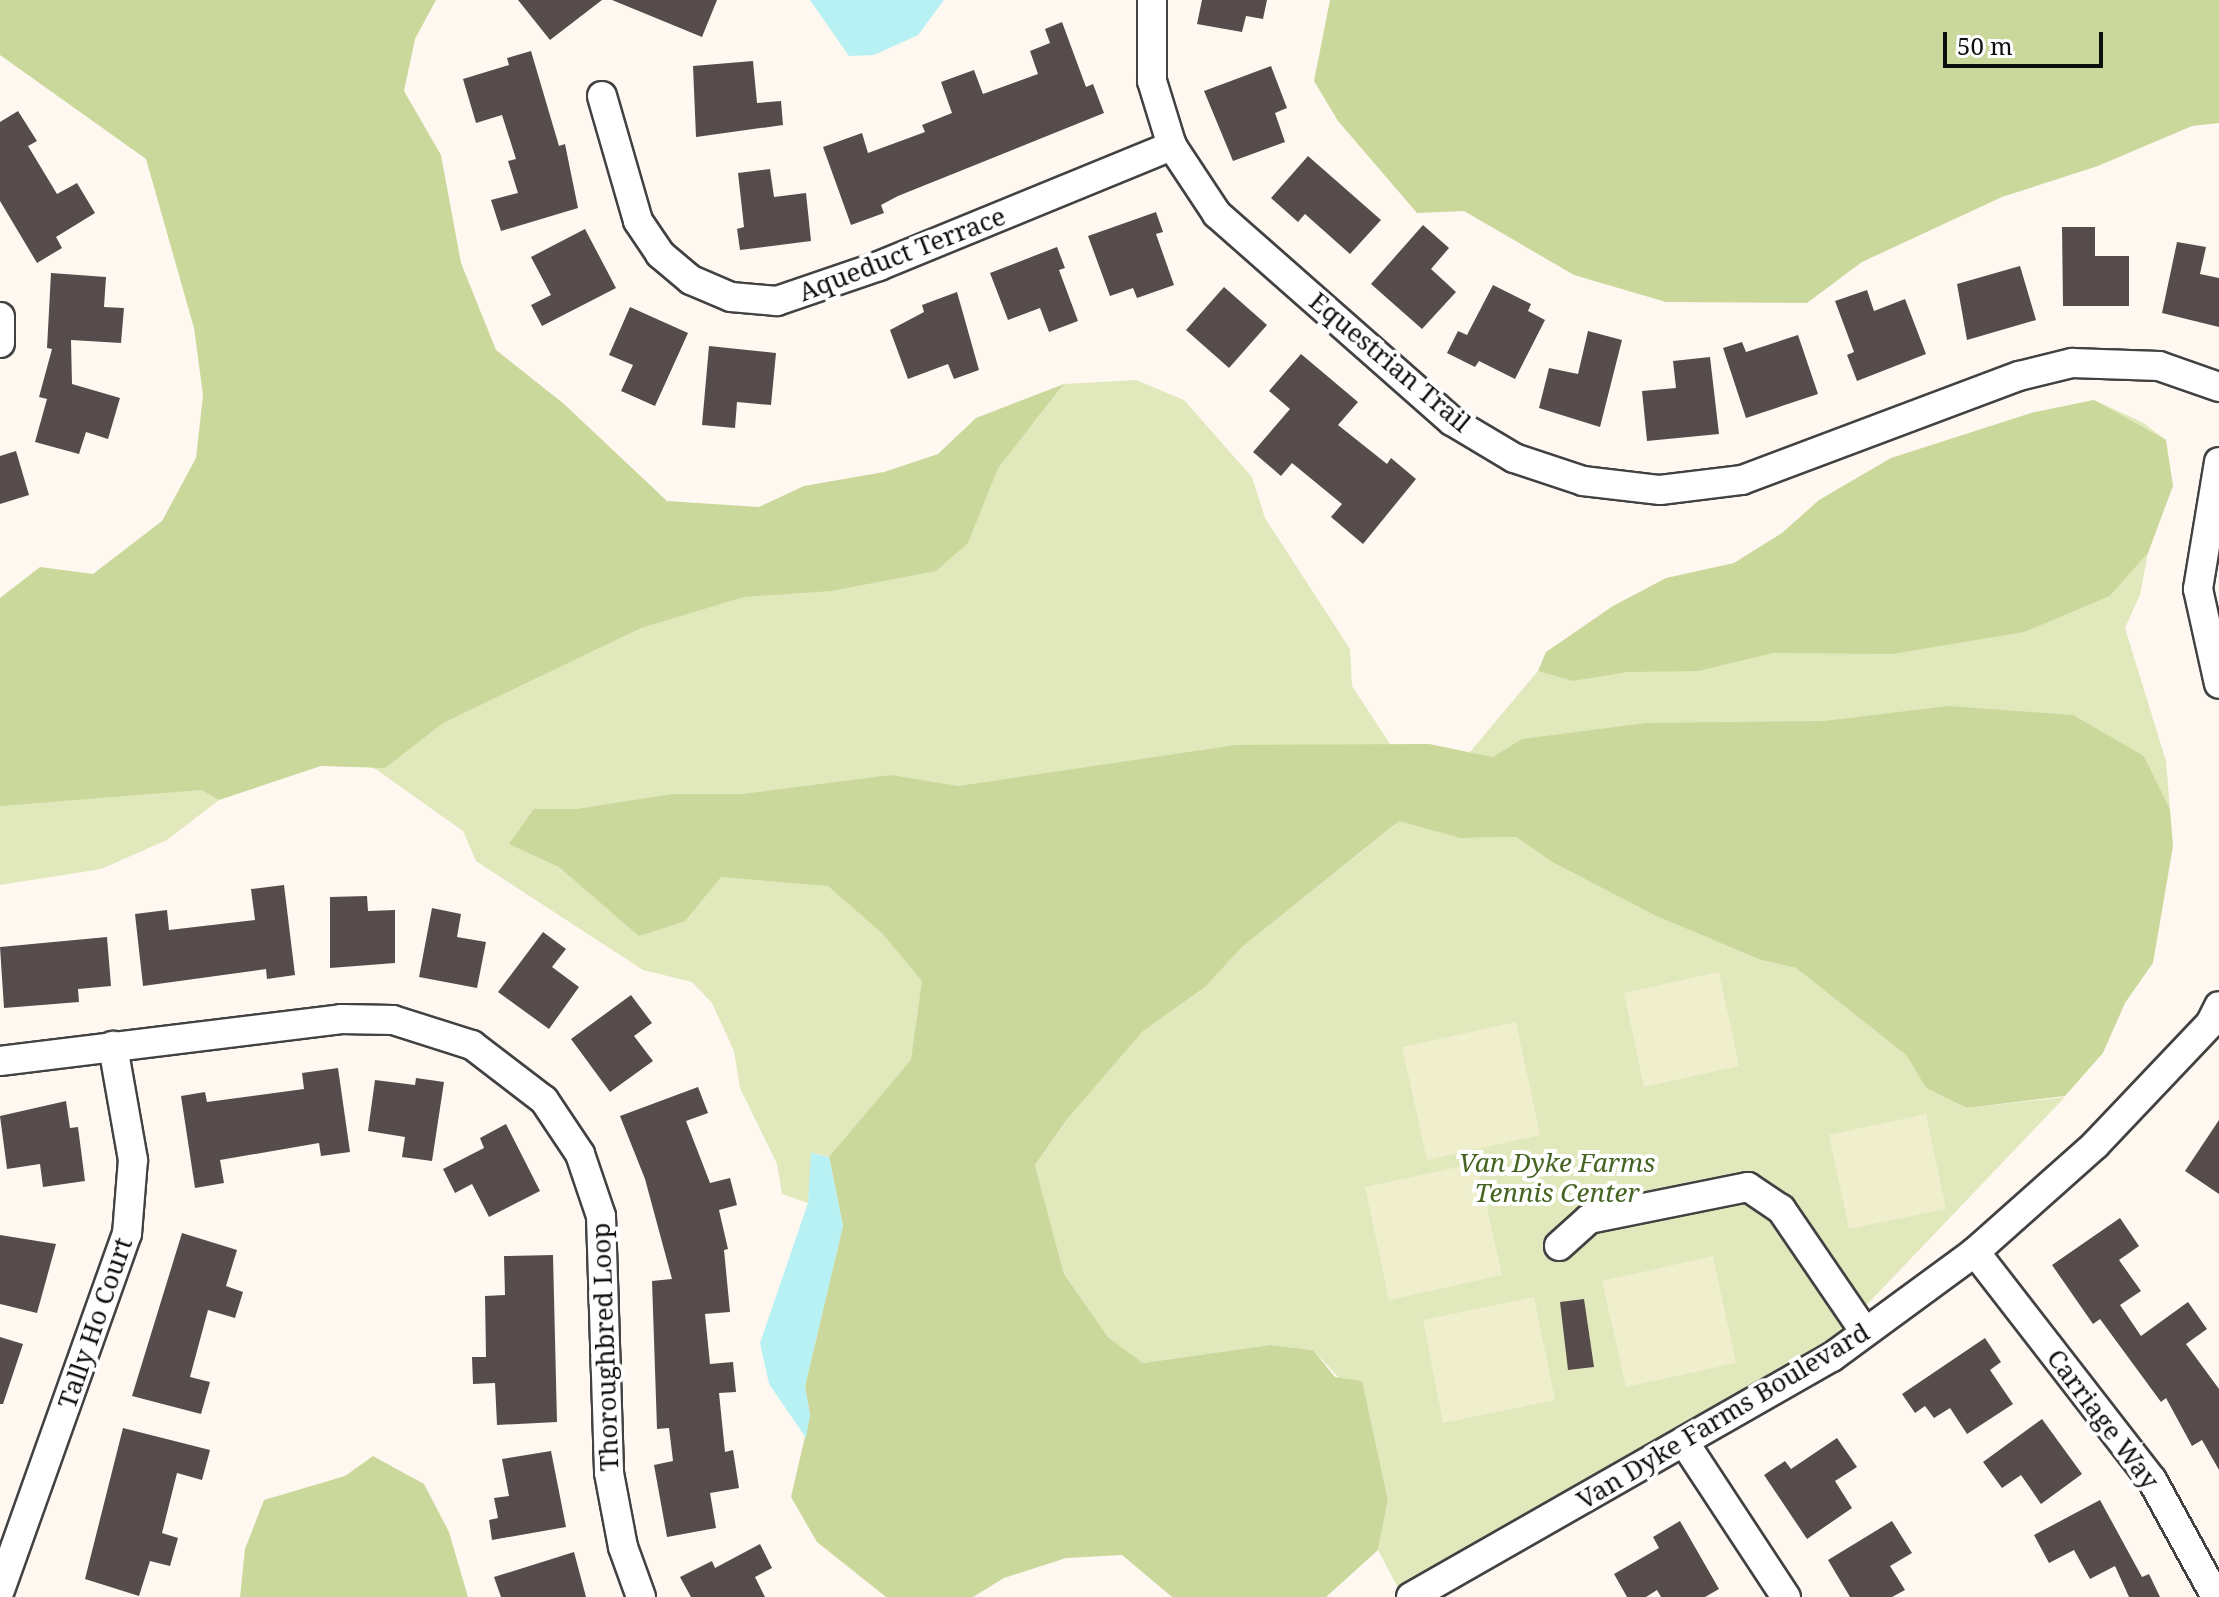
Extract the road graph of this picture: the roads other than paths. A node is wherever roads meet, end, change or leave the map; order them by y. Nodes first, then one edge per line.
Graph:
1 (1152, 0) edge
2 (602, 96) dead end
3 (1172, 146) junction
4 (0, 317) edge
5 (0, 343) edge
6 (2219, 387) edge
7 (2219, 462) edge
8 (2219, 684) edge
9 (2216, 1020) edge
10 (113, 1046) junction
11 (0, 1061) edge
12 (1559, 1246) dead end
13 (1975, 1252) junction
14 (1865, 1332) junction
15 (1686, 1445) junction
16 (0, 1590) edge
17 (641, 1597) edge
18 (1411, 1597) edge
19 (1786, 1597) edge
20 (2216, 1597) edge

1 - 3 street, Equestrian Trail
2 - 3 street, Aqueduct Terrace
3 - 6 street, Equestrian Trail
4 - 5 street
7 - 8 street
9 - 13 street, Van Dyke Farms Boulevard
10 - 11 street, Thoroughbred Loop
10 - 16 street, Tally Ho Court
10 - 17 street, Thoroughbred Loop
12 - 14 street
13 - 14 street, Van Dyke Farms Boulevard
13 - 20 street, Carriage Way
14 - 15 street, Van Dyke Farms Boulevard
15 - 18 street, Van Dyke Farms Boulevard
15 - 19 street

